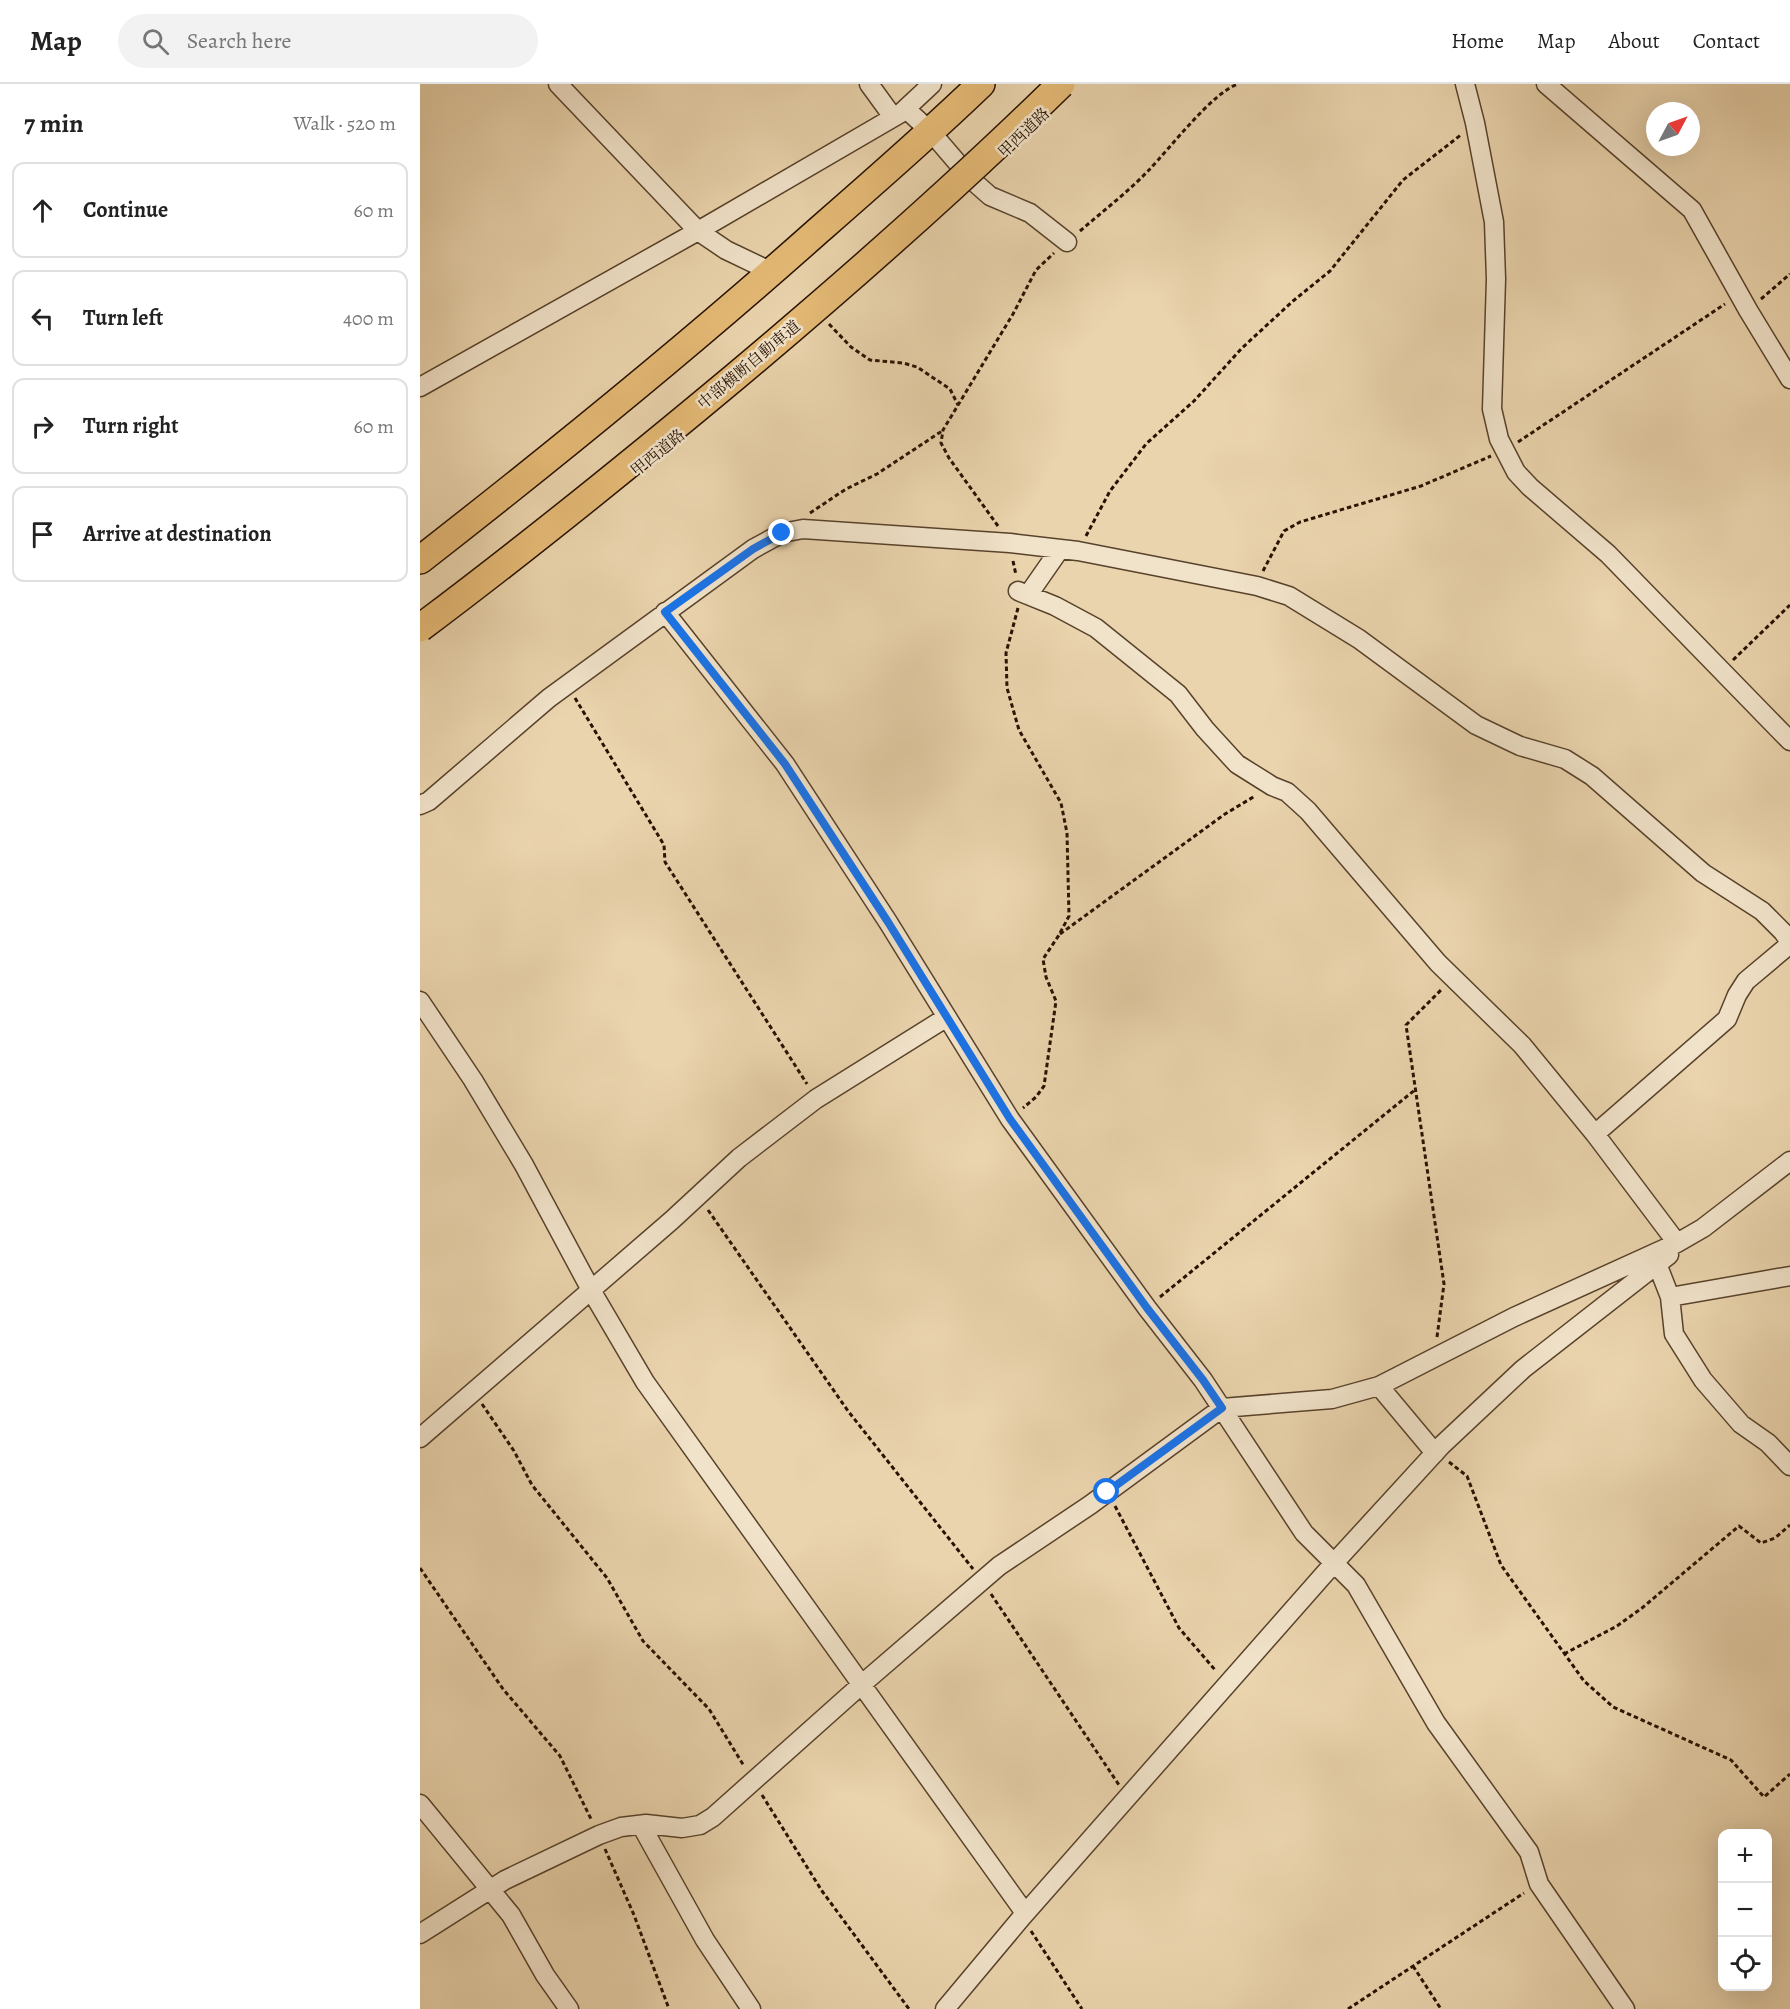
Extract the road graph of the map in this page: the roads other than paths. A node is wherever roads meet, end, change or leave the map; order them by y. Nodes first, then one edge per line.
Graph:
1 (558, 84) edge
2 (869, 84) edge
3 (932, 84) edge
4 (981, 84) edge
5 (1041, 84) edge
6 (1061, 84) edge
7 (1074, 84) edge
8 (1466, 84) edge
9 (1546, 84) edge
10 (900, 113) junction
11 (931, 132) junction
12 (973, 181) junction
13 (698, 231) junction
14 (1067, 242) road end
15 (772, 272) junction
16 (1790, 379) edge
17 (420, 387) edge
18 (1069, 550) junction
19 (420, 560) edge
20 (420, 612) edge
21 (665, 612) junction
22 (420, 628) edge
23 (420, 643) edge
24 (1790, 741) edge
25 (420, 805) edge
26 (1790, 943) edge
27 (420, 1001) edge
28 (947, 1017) junction
29 (1595, 1134) junction
30 (1790, 1161) edge
31 (1704, 1228) junction
32 (1677, 1243) junction
33 (1655, 1259) junction
34 (1790, 1276) edge
35 (591, 1290) junction
36 (1670, 1297) junction
37 (1379, 1386) junction
38 (1222, 1408) junction
39 (420, 1438) edge
40 (1435, 1453) junction
41 (1790, 1466) edge
42 (1334, 1563) junction
43 (861, 1684) junction
44 (420, 1804) edge
45 (641, 1825) junction
46 (491, 1890) junction
47 (1023, 1915) junction
48 (420, 1934) edge
49 (569, 2009) edge
50 (751, 2009) edge
51 (945, 2009) edge
52 (1625, 2009) edge

1 - 13 street
2 - 10 street
3 - 10 street
4 - 11 highway
5 - 20 highway, 中部横断自動車道
6 - 22 highway, 中部横断自動車道, bridge
7 - 12 highway, 甲西道路
8 - 24 street
9 - 16 street
10 - 11 street
10 - 13 street
11 - 12 street
11 - 15 highway
12 - 14 street
12 - 23 highway, 甲西道路
13 - 15 street
13 - 17 street
15 - 19 highway
18 - 21 street
18 - 26 street
18 - 29 street
21 - 25 street
21 - 28 street
26 - 29 street
27 - 35 street
28 - 35 street
28 - 38 street
29 - 32 street
30 - 31 street
31 - 32 street
31 - 33 street
32 - 33 street
33 - 36 street
33 - 37 street
33 - 40 street
34 - 36 street
35 - 39 street
35 - 43 street
36 - 41 street
37 - 38 street
37 - 40 street
38 - 42 street
38 - 43 street
40 - 42 street
42 - 47 street
42 - 52 street
43 - 45 street
43 - 47 street
44 - 46 street
45 - 46 street
45 - 50 street
46 - 48 street
46 - 49 street
47 - 51 street

